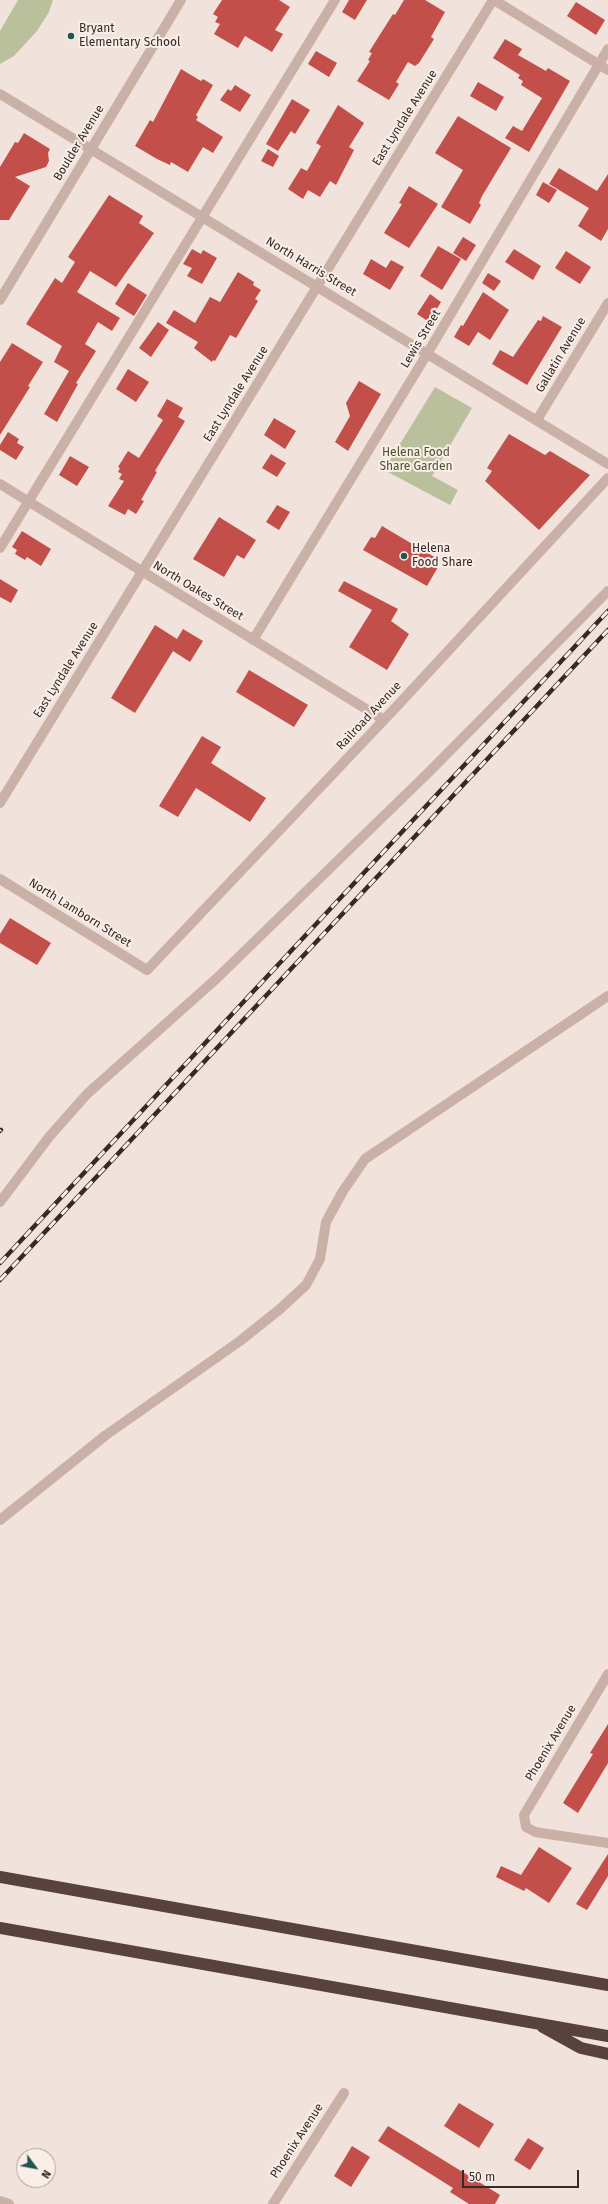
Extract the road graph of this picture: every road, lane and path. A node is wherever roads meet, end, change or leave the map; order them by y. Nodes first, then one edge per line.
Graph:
1 (181, 0) edge
2 (335, 0) edge
3 (494, 0) edge
4 (608, 49) edge
5 (599, 64) junction
6 (608, 70) edge
7 (0, 94) edge
8 (90, 150) junction
9 (204, 218) junction
10 (317, 286) junction
11 (0, 300) edge
12 (608, 303) edge
13 (427, 354) junction
14 (537, 420) junction
15 (608, 464) edge
16 (608, 478) edge
17 (0, 484) edge
18 (28, 502) junction
19 (0, 548) edge
20 (142, 572) junction
21 (608, 591) edge
22 (253, 640) junction
23 (384, 720) junction
24 (0, 803) edge
25 (0, 879) edge
26 (147, 970) joint
27 (608, 996) edge
28 (0, 1202) edge
29 (0, 1520) edge
30 (608, 1674) edge
31 (608, 1843) edge
32 (0, 1877) edge
33 (0, 1928) edge
34 (608, 1985) edge
35 (533, 2022) junction
36 (608, 2036) edge
37 (608, 2054) edge
38 (344, 2093) dead end
39 (0, 2201) edge
40 (278, 2202) edge
41 (9, 2204) edge

1 - 8 street, Boulder Avenue
2 - 9 street
3 - 5 street
3 - 10 street, East Lyndale Avenue
4 - 5 street, Lewis Street
5 - 6 street
5 - 13 street, Lewis Street
7 - 8 street, North Harris Street
8 - 9 street, North Harris Street
8 - 11 street, Boulder Avenue
9 - 10 street, North Harris Street
9 - 18 street
10 - 13 street, North Harris Street
10 - 20 street, East Lyndale Avenue
12 - 14 street, Gallatin Avenue
13 - 14 street, North Harris Street
13 - 22 street, Lewis Street
14 - 15 street, North Harris Street
16 - 23 street, Railroad Avenue
17 - 18 street, North Oakes Street
18 - 19 street
18 - 20 street, North Oakes Street
20 - 22 street, North Oakes Street
20 - 24 street, East Lyndale Avenue
21 - 28 street
22 - 23 street, North Oakes Street
23 - 26 street, Railroad Avenue
25 - 26 street, North Lamborn Street
27 - 29 street
30 - 31 street, Phoenix Avenue
32 - 34 highway
33 - 35 highway
35 - 36 highway
35 - 37 highway
38 - 40 street, Phoenix Avenue
39 - 41 street

